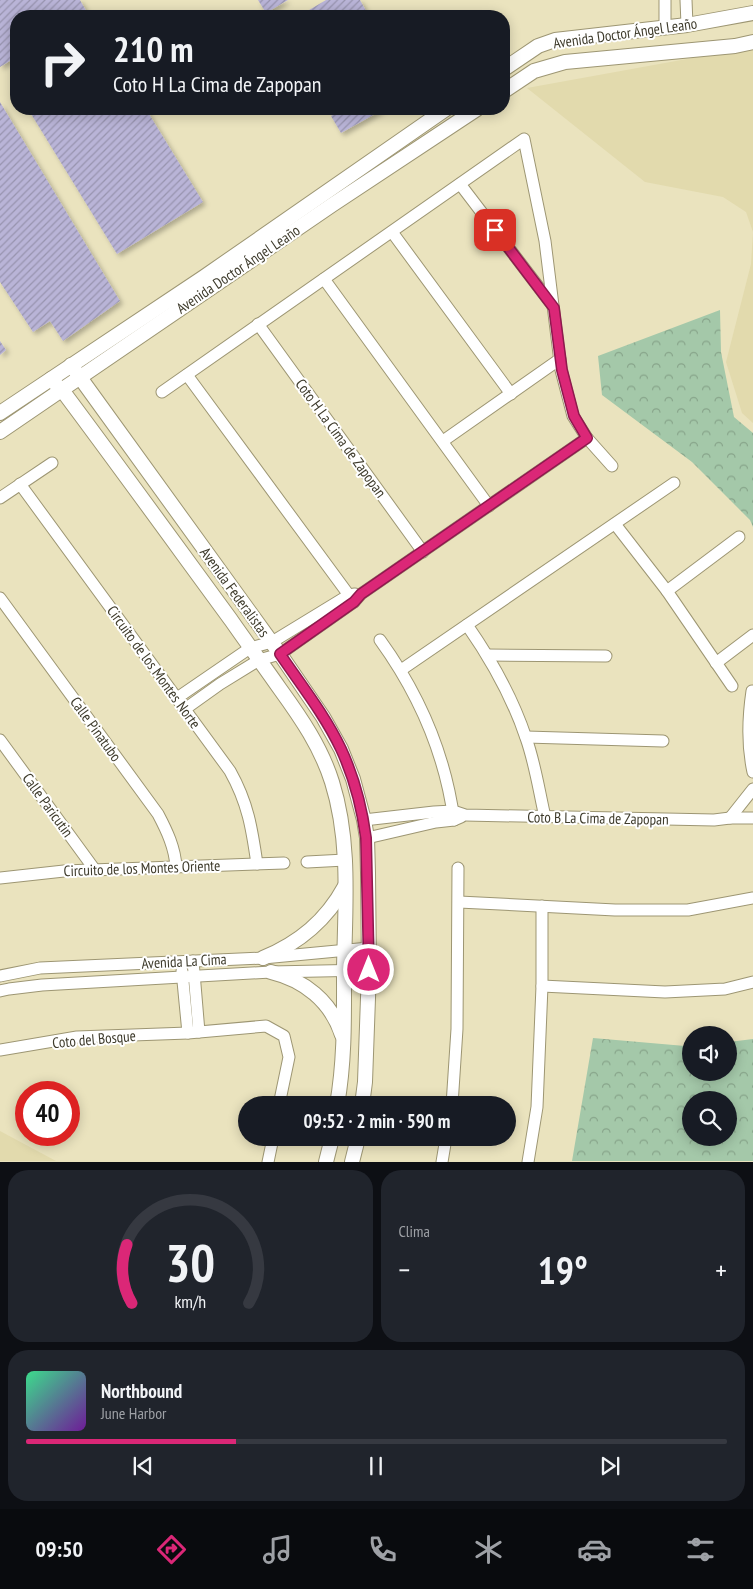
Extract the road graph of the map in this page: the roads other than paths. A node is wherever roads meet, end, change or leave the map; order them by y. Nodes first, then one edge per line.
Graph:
1 (666, 0) edge
2 (686, 0) edge
3 (753, 13) edge
4 (687, 25) junction
5 (665, 27) junction
6 (753, 42) edge
7 (510, 64) edge
8 (510, 87) edge
9 (437, 115) edge
10 (468, 115) edge
11 (460, 184) junction
12 (392, 232) junction
13 (324, 279) junction
14 (554, 308) junction
15 (258, 324) junction
16 (560, 359) junction
17 (72, 365) junction
18 (187, 375) junction
19 (80, 377) junction
20 (51, 379) junction
21 (62, 389) junction
22 (162, 392) dead end
23 (511, 394) junction
24 (0, 413) edge
25 (0, 432) edge
26 (587, 438) junction
27 (443, 441) junction
28 (52, 463) dead end
29 (612, 466) dead end
30 (674, 483) dead end
31 (20, 484) junction
32 (0, 498) edge
33 (489, 506) junction
34 (614, 524) junction
35 (739, 537) dead end
36 (423, 552) junction
37 (667, 591) junction
38 (354, 597) junction
39 (0, 598) edge
40 (467, 625) junction
41 (753, 635) edge
42 (380, 640) dead end
43 (272, 642) junction
44 (250, 648) junction
45 (280, 654) junction
46 (487, 654) junction
47 (606, 656) dead end
48 (260, 660) junction
49 (716, 663) junction
50 (220, 668) junction
51 (401, 670) junction
52 (228, 679) junction
53 (732, 686) dead end
54 (752, 691) edge
55 (177, 698) junction
56 (185, 709) junction
57 (526, 737) junction
58 (0, 740) edge
59 (663, 742) dead end
60 (753, 772) edge
61 (753, 789) edge
62 (458, 815) junction
63 (545, 817) junction
64 (730, 818) junction
65 (753, 818) edge
66 (364, 820) junction
67 (366, 838) junction
68 (345, 860) junction
69 (307, 862) dead end
70 (284, 863) dead end
71 (257, 864) junction
72 (176, 867) junction
73 (458, 868) dead end
74 (96, 870) junction
75 (0, 878) edge
76 (345, 886) junction
77 (753, 898) edge
78 (459, 902) junction
79 (542, 906) junction
80 (369, 948) junction
81 (345, 950) junction
82 (263, 958) junction
83 (194, 961) junction
84 (181, 962) junction
85 (369, 970) junction
86 (344, 971) junction
87 (271, 972) junction
88 (0, 976) edge
89 (195, 977) junction
90 (182, 978) junction
91 (753, 982) edge
92 (542, 986) junction
93 (0, 991) edge
94 (190, 995) junction
95 (193, 1032) junction
96 (344, 1041) junction
97 (0, 1050) edge
98 (281, 1096) edge
99 (339, 1096) edge
100 (363, 1096) edge
101 (453, 1096) edge
102 (271, 1146) edge
103 (330, 1146) edge
104 (356, 1146) edge
105 (445, 1146) edge
106 (268, 1162) edge
107 (326, 1162) edge
108 (352, 1162) edge
109 (442, 1162) edge
110 (528, 1162) edge

1 - 5 street
2 - 4 street
3 - 4 street, Avenida Doctor Ángel Leaño
4 - 5 street, Avenida Doctor Ángel Leaño
5 - 7 street, Avenida Doctor Ángel Leaño
6 - 8 street, Avenida Doctor Ángel Leaño
9 - 17 street, Avenida Doctor Ángel Leaño
10 - 19 street, Avenida Doctor Ángel Leaño
11 - 12 street
11 - 14 street
11 - 14 street
12 - 13 street
12 - 23 street
13 - 15 street
13 - 27 street
14 - 16 street
15 - 18 street
15 - 36 street, Coto H La Cima de Zapopan
16 - 23 street
16 - 26 street
17 - 19 street, Avenida Federalistas
17 - 20 street, Avenida Doctor Ángel Leaño
18 - 22 street
18 - 38 street
19 - 21 street, Avenida Doctor Ángel Leaño
19 - 43 street, Avenida Federalistas
20 - 21 street, Avenida Federalistas
20 - 24 street, Avenida Doctor Ángel Leaño
21 - 25 street, Avenida Doctor Ángel Leaño
21 - 44 street, Avenida Federalistas
23 - 27 street
26 - 29 street
26 - 33 street
27 - 33 street
28 - 31 street
30 - 34 street
31 - 32 street
31 - 55 street, Circuito de los Montes Norte
33 - 36 street
34 - 37 street
34 - 40 street
35 - 37 street
36 - 38 street
37 - 49 street
38 - 43 street
38 - 45 street
39 - 72 street, Calle Pinatubo
40 - 46 street
40 - 51 street
41 - 49 street
42 - 51 street
43 - 44 street
43 - 45 street, Avenida Federalistas
44 - 48 street, Avenida Federalistas
44 - 50 street
45 - 48 street
45 - 66 street, Avenida Federalistas
46 - 47 street
46 - 57 street
48 - 52 street
48 - 68 street, Avenida Federalistas
49 - 53 street
50 - 52 street
50 - 55 street
51 - 62 street
52 - 56 street
54 - 60 street
55 - 56 street, Circuito de los Montes Norte
56 - 71 street, Circuito de los Montes Norte
57 - 59 street
57 - 63 street
58 - 74 street, Calle Paricutin
61 - 64 street
62 - 63 street, Coto B La Cima de Zapopan
62 - 66 street, Coto B La Cima de Zapopan
62 - 67 street, Coto B La Cima de Zapopan
63 - 64 street, Coto B La Cima de Zapopan
64 - 65 street, Coto B La Cima de Zapopan
66 - 67 street, Avenida Federalistas
67 - 80 street, Avenida Federalistas
68 - 69 street
68 - 76 street, Avenida Federalistas
70 - 71 street, Circuito de los Montes Oriente
71 - 72 street, Circuito de los Montes Oriente
72 - 74 street, Circuito de los Montes Oriente
73 - 78 street
74 - 75 street, Circuito de los Montes Oriente
76 - 81 street, Avenida Federalistas
76 - 82 street
77 - 79 street
78 - 79 street
78 - 101 street
79 - 92 street
80 - 81 street, Avenida La Cima
80 - 85 street, Avenida Federalistas
81 - 82 street, Avenida La Cima
81 - 86 street, Avenida Federalistas
82 - 83 street, Avenida La Cima
83 - 84 street, Avenida La Cima
83 - 89 street
84 - 88 street, Avenida La Cima
84 - 90 street
85 - 86 street, Avenida La Cima
85 - 100 street, Avenida Federalistas
86 - 87 street, Avenida La Cima
86 - 96 street, Avenida Federalistas
87 - 89 street, Avenida La Cima
87 - 96 street
89 - 90 street, Avenida La Cima
89 - 94 street
90 - 93 street, Avenida La Cima
90 - 94 street
91 - 92 street
92 - 110 street
94 - 95 street
95 - 97 street, Coto del Bosque
95 - 98 street, Coto del Bosque
96 - 99 street, Avenida Federalistas
102 - 106 street
103 - 107 street
104 - 108 street
105 - 109 street

